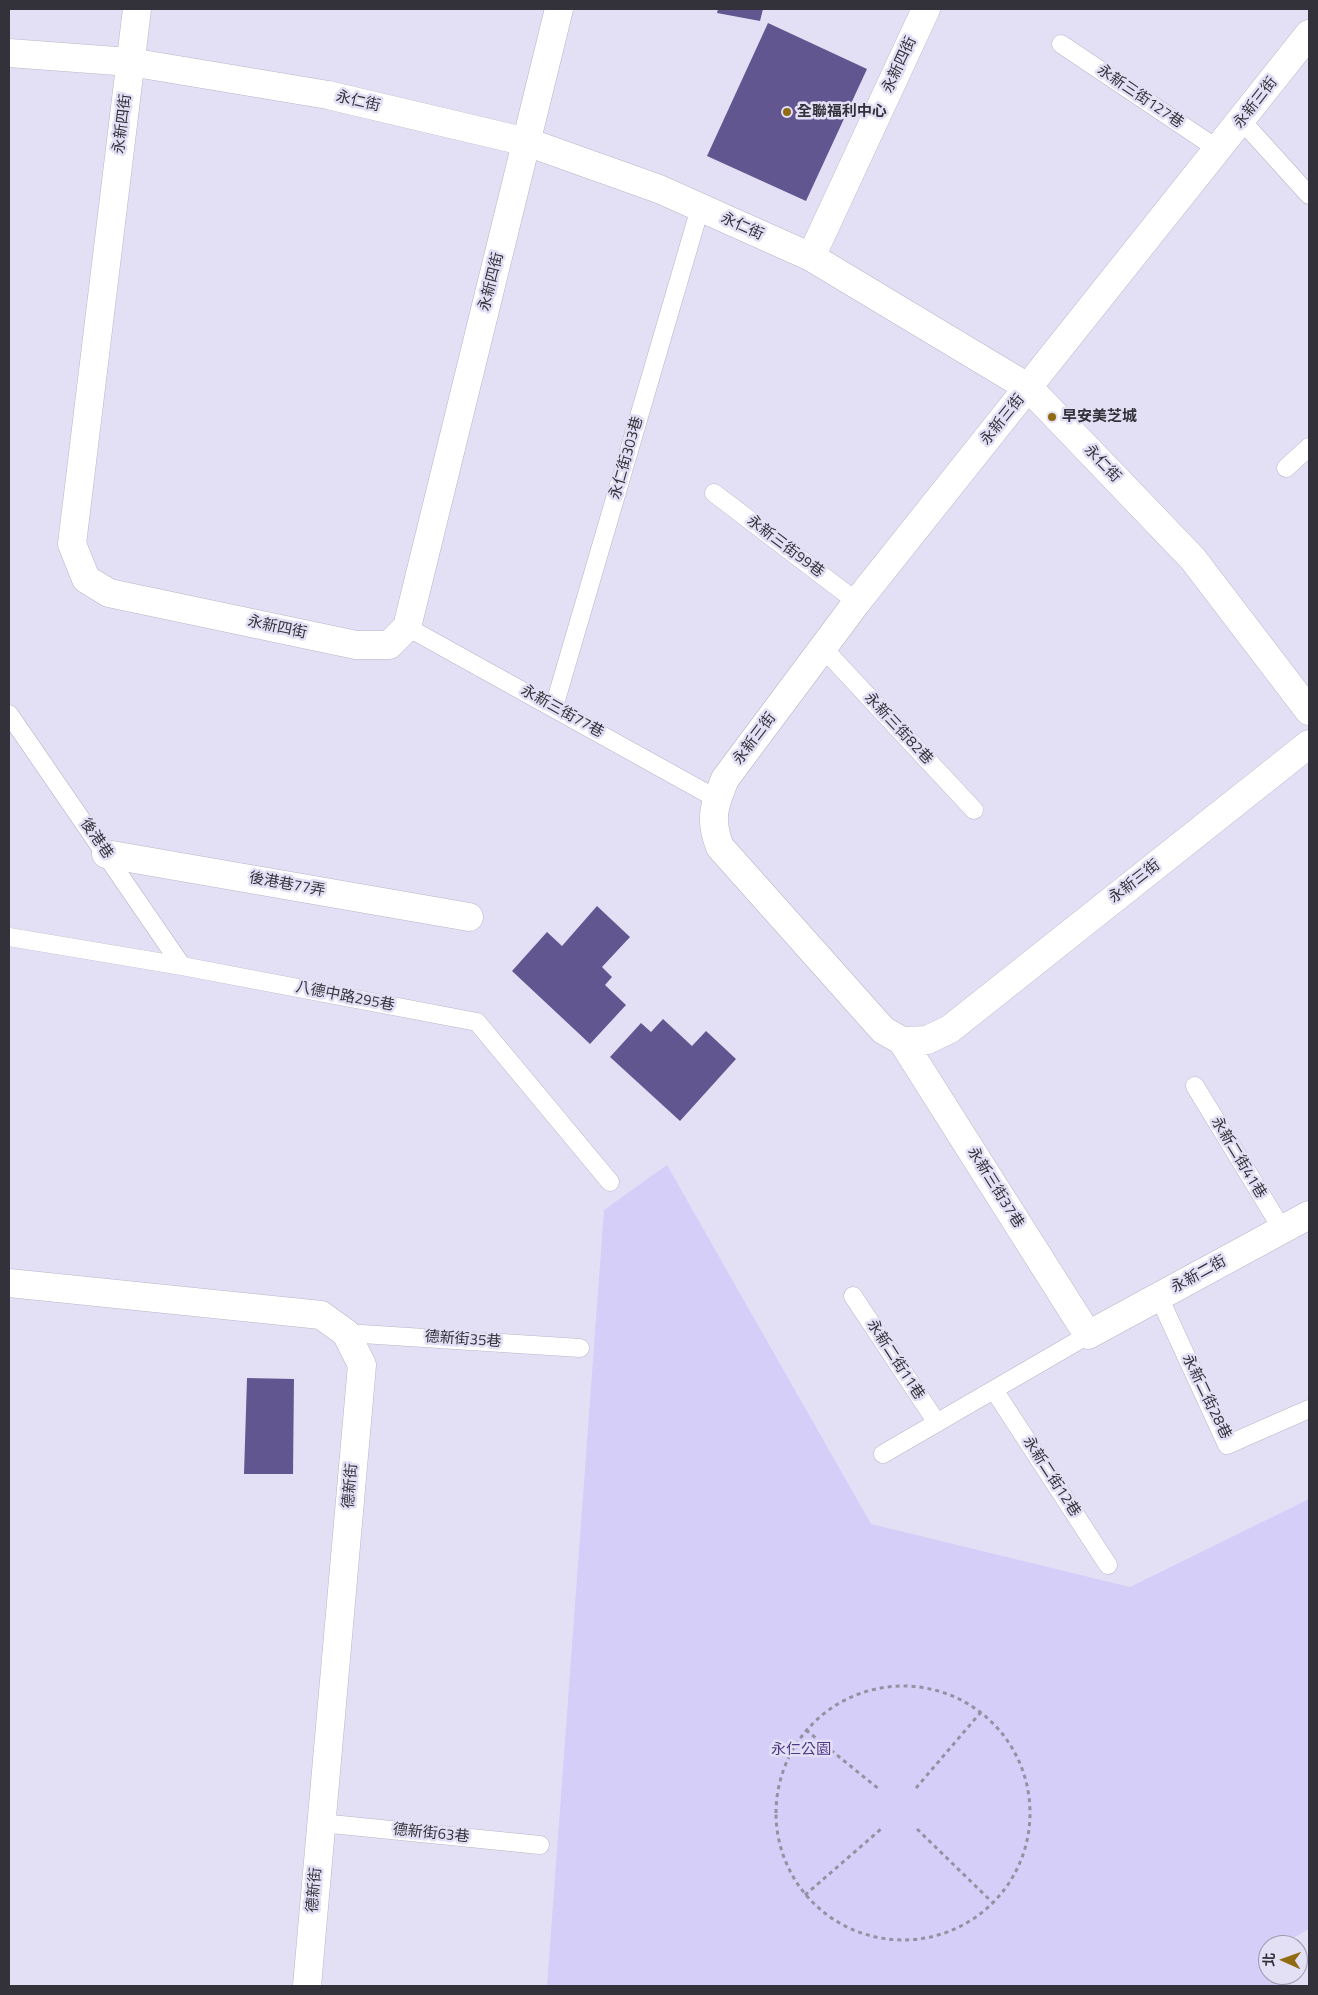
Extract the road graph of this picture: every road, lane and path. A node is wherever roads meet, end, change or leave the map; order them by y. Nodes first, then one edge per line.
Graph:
1 (137, 9) edge
2 (559, 9) edge
3 (926, 9) edge
4 (1309, 34) edge
5 (1061, 44) dead end
6 (9, 53) edge
7 (130, 62) junction
8 (1242, 121) junction
9 (526, 142) junction
10 (1218, 150) junction
11 (1309, 195) edge
12 (700, 208) junction
13 (811, 257) junction
14 (1029, 388) junction
15 (1309, 447) edge
16 (1286, 468) dead end
17 (714, 493) dead end
18 (857, 602) junction
19 (407, 627) junction
20 (823, 648) junction
21 (554, 707) junction
22 (1309, 711) edge
23 (9, 714) edge
24 (1309, 744) edge
25 (717, 799) junction
26 (974, 810) dead end
27 (106, 854) junction
28 (469, 916) dead end
29 (9, 937) edge
30 (182, 966) junction
31 (902, 1041) junction
32 (1194, 1086) dead end
33 (610, 1182) dead end
34 (1309, 1214) edge
35 (1282, 1230) junction
36 (9, 1283) edge
37 (853, 1296) dead end
38 (1159, 1297) junction
39 (346, 1333) junction
40 (1088, 1335) junction
41 (580, 1348) dead end
42 (994, 1390) junction
43 (1309, 1409) edge
44 (936, 1423) junction
45 (883, 1454) dead end
46 (1108, 1564) dead end
47 (981, 1712) junction
48 (806, 1730) junction
49 (916, 1788) dead end
50 (880, 1790) dead end
51 (321, 1823) junction
52 (881, 1829) dead end
53 (917, 1829) dead end
54 (540, 1845) dead end
55 (805, 1895) junction
56 (993, 1903) junction
57 (307, 1986) edge

1 - 7 street, 永新四街
2 - 9 street, 永新四街
3 - 13 street, 永新四街
4 - 8 street, 永新三街
5 - 10 lane, 永新三街127巷
6 - 7 street, 永仁街
7 - 9 street, 永仁街
7 - 19 street, 永新四街
8 - 10 street, 永新三街
8 - 11 lane
9 - 12 street, 永仁街
9 - 19 street, 永新四街
10 - 14 street, 永新三街
12 - 13 street, 永仁街
12 - 21 lane, 永仁街303巷
13 - 14 street, 永仁街
14 - 18 street, 永新三街
14 - 22 street, 永仁街
15 - 16 lane
17 - 18 lane, 永新三街99巷
18 - 20 street, 永新三街
19 - 21 lane, 永新三街77巷
20 - 25 street, 永新三街
20 - 26 lane, 永新三街82巷
21 - 25 lane, 永新三街77巷
23 - 27 lane, 後港巷
24 - 31 street, 永新三街
25 - 31 street, 永新三街
27 - 28 street, 後港巷77弄
27 - 30 lane, 後港巷
29 - 30 lane, 八德中路295巷
30 - 33 lane, 八德中路295巷
31 - 40 street, 永新三街37巷
32 - 35 lane, 永新二街41巷
34 - 35 street, 永新二街
35 - 38 street, 永新二街
36 - 39 street, 德新街
37 - 44 lane, 永新二街11巷
38 - 40 street, 永新二街
38 - 43 lane, 永新二街28巷
39 - 41 lane, 德新街35巷
39 - 51 street, 德新街
40 - 42 lane
42 - 44 lane
42 - 46 lane, 永新二街12巷
44 - 45 lane
47 - 48 path
47 - 49 path
47 - 56 path
48 - 50 path
48 - 55 path
51 - 54 lane, 德新街63巷
51 - 57 street, 德新街
52 - 55 path
53 - 56 path
55 - 56 path

